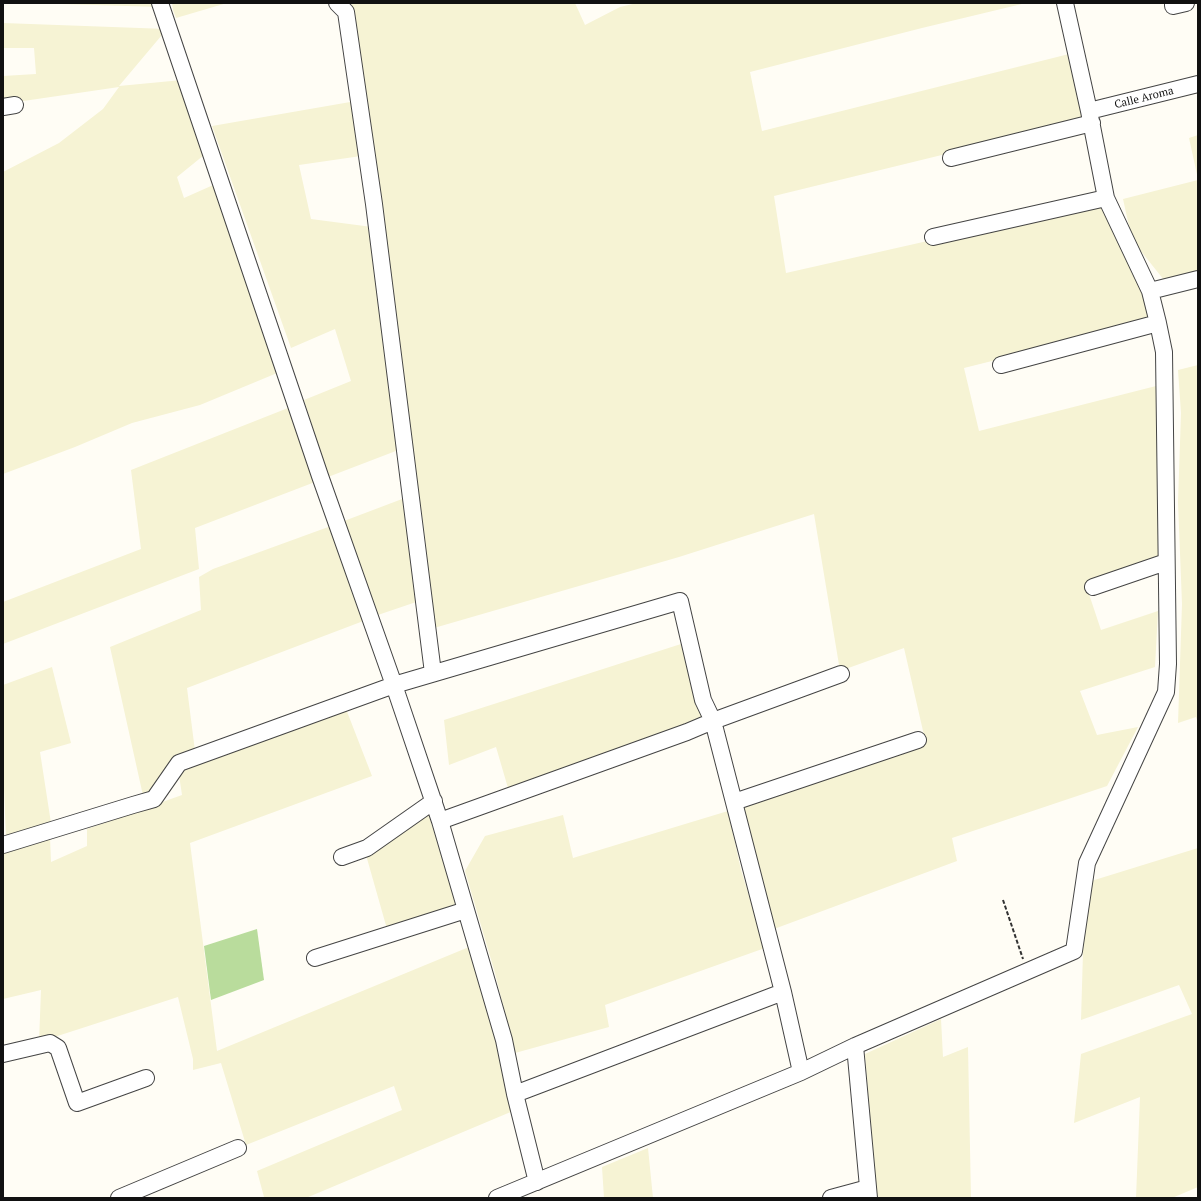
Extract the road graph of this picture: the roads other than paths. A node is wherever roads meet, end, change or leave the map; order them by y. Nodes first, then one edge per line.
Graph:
1 (160, 3) edge
2 (337, 3) edge
3 (1066, 3) edge
4 (1173, 3) edge
5 (1186, 3) edge
6 (1198, 84) edge
7 (1091, 117) junction
8 (951, 158) dead end
9 (1106, 198) junction
10 (933, 237) dead end
11 (1198, 279) edge
12 (1150, 291) junction
13 (1158, 323) junction
14 (1001, 365) dead end
15 (1166, 562) junction
16 (1093, 587) dead end
17 (433, 673) junction
18 (841, 674) dead end
19 (394, 685) junction
20 (713, 721) junction
21 (918, 740) dead end
22 (434, 801) junction
23 (734, 802) junction
24 (440, 821) junction
25 (3, 845) edge
26 (342, 858) dead end
27 (466, 910) junction
28 (315, 958) dead end
29 (782, 992) junction
30 (855, 1046) junction
31 (3, 1054) edge
32 (801, 1072) junction
33 (146, 1078) dead end
34 (515, 1094) junction
35 (238, 1148) dead end
36 (537, 1182) junction
37 (868, 1193) edge
38 (119, 1198) edge
39 (497, 1198) edge
40 (831, 1198) edge

1 - 19 street
2 - 17 street
3 - 7 street
4 - 5 street
6 - 7 street, Calle Aroma
7 - 8 street, Calle Aroma
7 - 9 street
9 - 10 street
9 - 12 street
11 - 12 street
12 - 13 street
13 - 14 street
13 - 15 street
15 - 16 street
15 - 30 street
17 - 19 street
17 - 20 street
18 - 20 street
19 - 22 street
19 - 25 street
20 - 23 street
20 - 24 street
21 - 23 street
22 - 24 street
22 - 26 street
23 - 29 street
24 - 27 street
27 - 28 street
27 - 34 street
29 - 32 street
29 - 34 street
30 - 32 street
30 - 37 street
31 - 33 street
32 - 36 street
34 - 36 street
35 - 38 street
36 - 39 street
37 - 40 street

